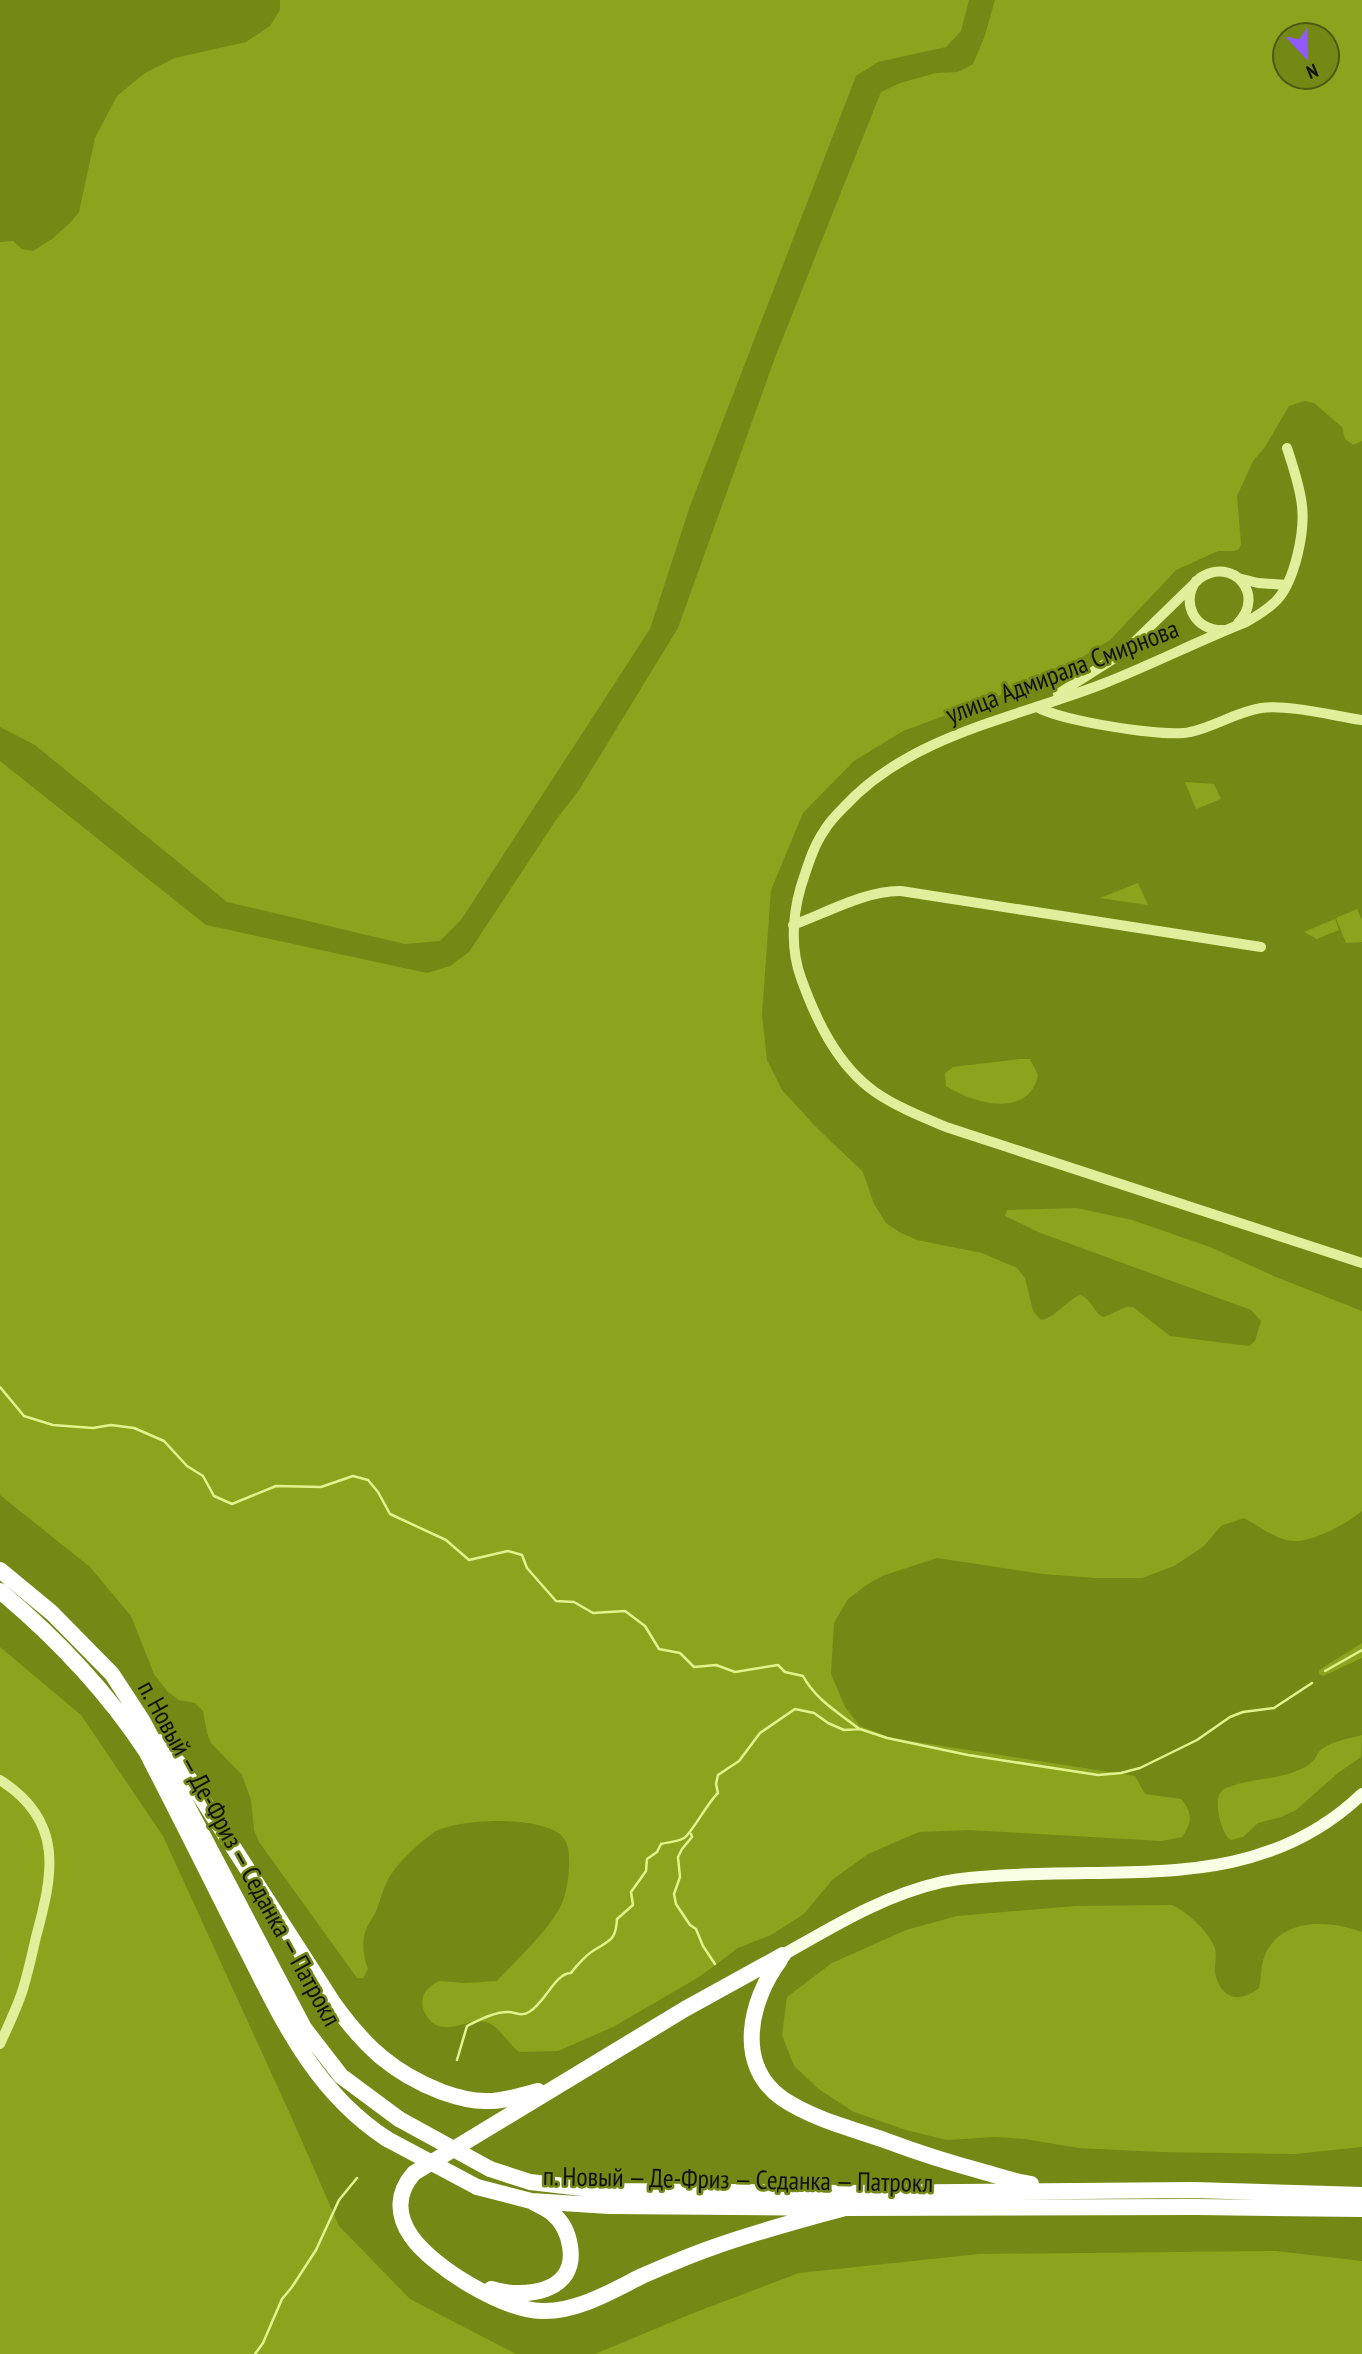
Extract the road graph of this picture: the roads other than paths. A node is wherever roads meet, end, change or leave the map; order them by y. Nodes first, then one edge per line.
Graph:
1 (1287, 447) dead end
2 (1238, 578) junction
3 (1196, 581) junction
4 (1287, 585) junction
5 (1232, 628) junction
6 (1037, 706) junction
7 (1362, 720) edge
8 (793, 925) junction
9 (1261, 947) dead end
10 (1362, 1263) edge
11 (0, 1570) edge
12 (0, 1591) edge
13 (142, 1720) junction
14 (0, 1780) edge
15 (1362, 1794) edge
16 (783, 1955) junction
17 (0, 2044) edge
18 (557, 2085) junction
19 (1071, 2190) junction
20 (1362, 2195) edge
21 (531, 2201) junction
22 (845, 2208) junction
23 (1362, 2209) edge
24 (467, 2281) junction

1 - 4 street, улица Адмирала Смирнова
2 - 3 street
2 - 4 street
2 - 5 street
3 - 5 street
3 - 6 street
4 - 5 street, улица Адмирала Смирнова
5 - 6 street, улица Адмирала Смирнова
6 - 7 street
6 - 8 street, улица Адмирала Смирнова
8 - 9 street
8 - 10 street, улица Адмирала Смирнова
11 - 13 highway, п. Новый — Де-Фриз — Седанка — Патрокл
12 - 21 highway, п. Новый — Де-Фриз — Седанка — Патрокл, bridge
13 - 18 highway
13 - 19 highway, п. Новый — Де-Фриз — Седанка — Патрокл, bridge
14 - 17 street
15 - 16 main road
16 - 18 highway
16 - 19 highway
18 - 24 highway
19 - 20 highway, п. Новый — Де-Фриз — Седанка — Патрокл
21 - 22 highway, п. Новый — Де-Фриз — Седанка — Патрокл
21 - 24 highway
22 - 23 highway, п. Новый — Де-Фриз — Седанка — Патрокл
22 - 24 highway

